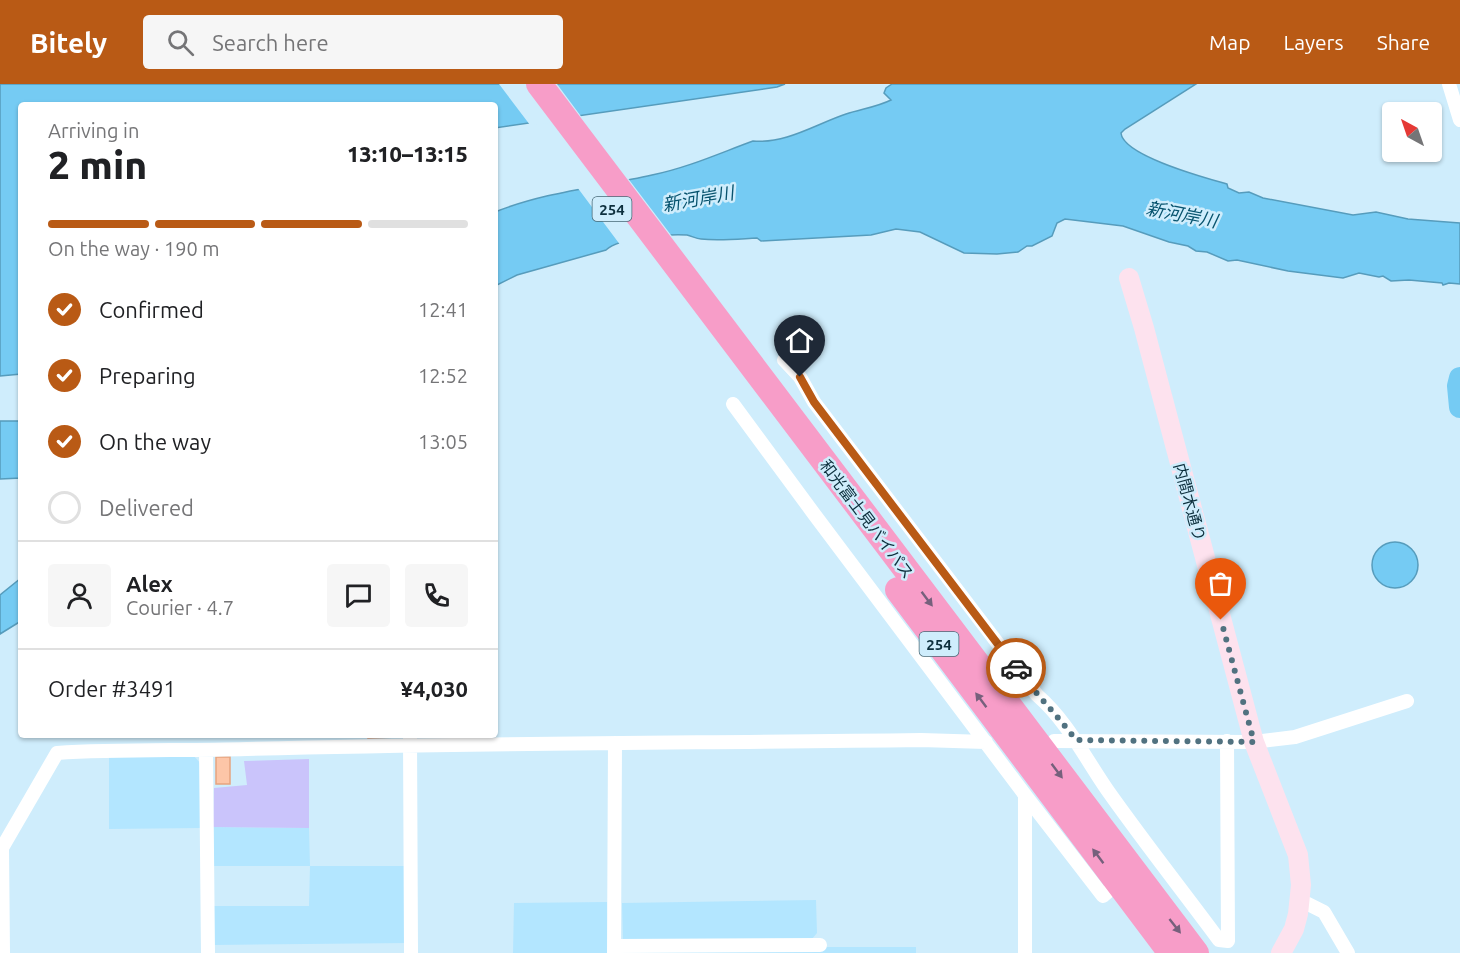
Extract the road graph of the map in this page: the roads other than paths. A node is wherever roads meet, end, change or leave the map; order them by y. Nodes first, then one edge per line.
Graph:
1 (518, 84) edge
2 (539, 84) edge
3 (1449, 84) edge
4 (1460, 120) edge
5 (1130, 284) dead end
6 (717, 334) junction
7 (784, 360) dead end
8 (733, 404) dead end
9 (1407, 701) dead end
10 (410, 740) edge
11 (1076, 740) junction
12 (1054, 741) dead end
13 (1227, 741) junction
14 (986, 742) junction
15 (1254, 742) junction
16 (615, 743) junction
17 (206, 750) junction
18 (1025, 795) junction
19 (1118, 883) junction
20 (1300, 900) junction
21 (820, 945) dead end
22 (614, 949) edge
23 (3, 953) edge
24 (208, 953) edge
25 (411, 953) edge
26 (1025, 953) edge
27 (1171, 953) edge
28 (1196, 953) edge
29 (1281, 953) edge
30 (1348, 953) edge

1 - 6 highway, 和光富士見バイパス / 254
2 - 6 highway, 和光富士見バイパス / 254
3 - 4 street
5 - 15 street, 内間木通り
19 -> 6 highway, 和光富士見バイパス / 254
6 -> 28 highway, 和光富士見バイパス / 254
7 - 11 street
8 - 14 street
9 - 15 street
10 - 16 street
10 - 17 street
10 - 25 street
11 - 12 street
11 - 13 street
11 - 13 street
13 - 15 street
14 - 16 street
14 - 18 street
15 - 20 street, 内間木通り
16 - 22 street
17 - 23 street
17 - 24 street
18 - 19 street
18 - 26 street
19 - 27 highway, 和光富士見バイパス / 254
20 - 29 street, 内間木通り
20 - 30 street
21 - 22 street

